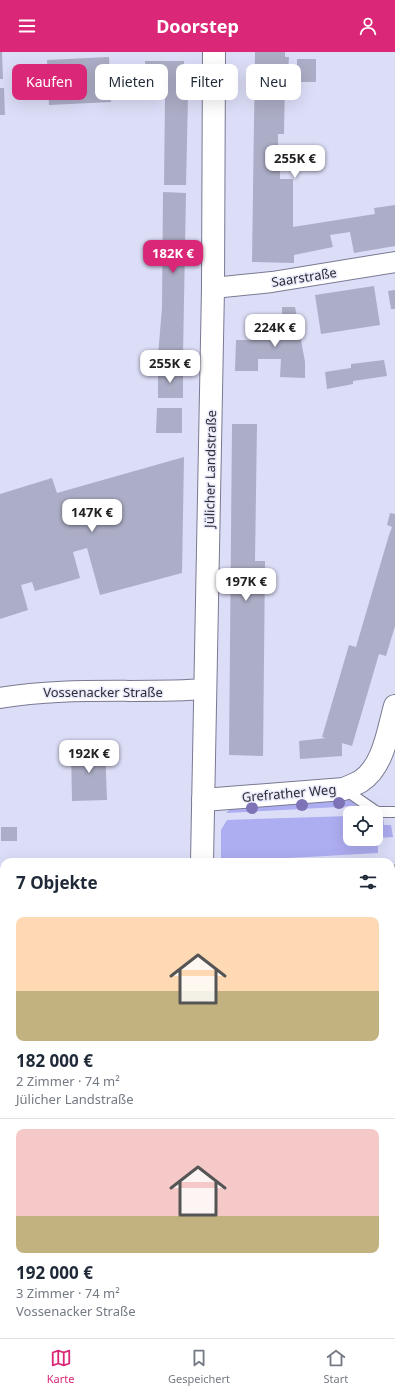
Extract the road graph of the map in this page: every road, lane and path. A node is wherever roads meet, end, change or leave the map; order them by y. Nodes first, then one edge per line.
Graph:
1 (214, 52) edge
2 (395, 262) edge
3 (213, 288) junction
4 (206, 689) junction
5 (0, 698) edge
6 (395, 706) edge
7 (344, 789) junction
8 (203, 800) junction
9 (395, 812) edge
10 (202, 858) edge

1 - 3 main road, Jülicher Landstraße
2 - 3 street, Saarstraße
3 - 4 main road, Jülicher Landstraße
4 - 5 street, Vossenacker Straße
4 - 8 main road, Jülicher Landstraße
6 - 7 main road, Grefrather Weg
7 - 8 main road, Grefrather Weg
7 - 9 lane
8 - 10 main road, Jülicher Landstraße

